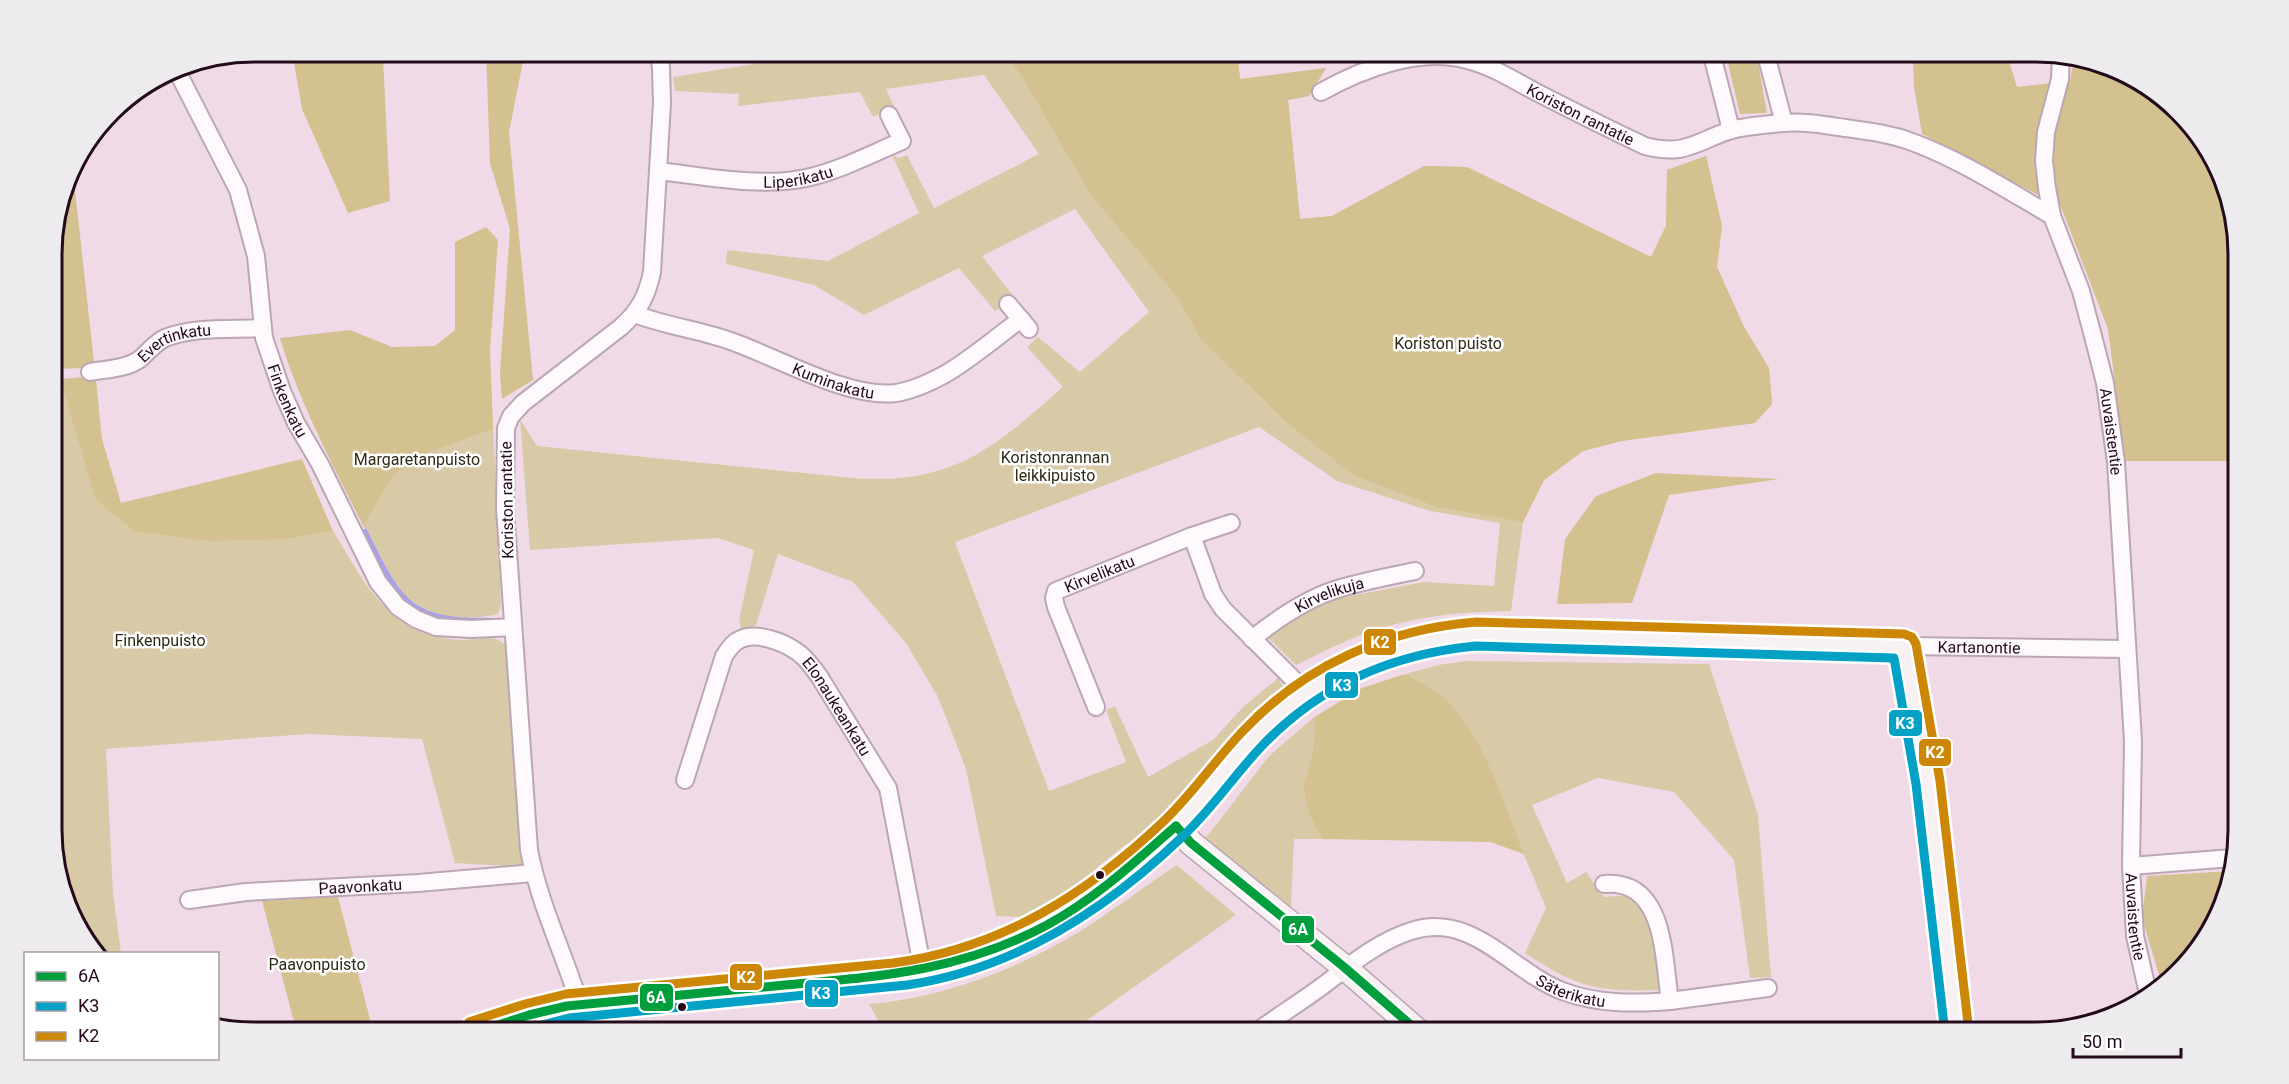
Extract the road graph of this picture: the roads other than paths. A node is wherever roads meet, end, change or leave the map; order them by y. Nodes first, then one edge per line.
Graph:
1 (659, 62) edge
2 (1400, 62) edge
3 (1473, 62) edge
4 (1714, 62) edge
5 (1768, 62) edge
6 (2061, 63) edge
7 (180, 77) edge
8 (1321, 92) dead end
9 (889, 115) dead end
10 (1784, 123) junction
11 (1729, 131) junction
12 (658, 171) junction
13 (2052, 216) junction
14 (1008, 304) dead end
15 (635, 314) junction
16 (263, 328) junction
17 (90, 372) dead end
18 (1232, 523) dead end
19 (1192, 536) junction
20 (1415, 571) dead end
21 (513, 627) junction
22 (1252, 639) junction
23 (1904, 646) junction
24 (2127, 650) junction
25 (1306, 692) junction
26 (1096, 707) dead end
27 (686, 780) dead end
28 (1176, 826) junction
29 (2225, 859) edge
30 (2131, 866) junction
31 (533, 873) junction
32 (1604, 884) dead end
33 (189, 900) dead end
34 (1344, 967) junction
35 (923, 971) junction
36 (2146, 987) edge
37 (1768, 988) dead end
38 (1670, 1001) junction
39 (581, 1005) junction
40 (507, 1022) edge
41 (585, 1022) edge
42 (1271, 1022) edge
43 (1407, 1022) edge
44 (1956, 1022) edge

1 - 12 street, Koriston rantatie
2 - 8 street, Koriston rantatie
3 - 11 street, Koriston rantatie
4 - 11 street
5 - 10 street
6 - 13 street, Auvaistentie
7 - 16 street, Finkenkatu
9 - 12 street, Liperikatu
10 - 11 street
10 - 13 street
12 - 15 street, Koriston rantatie
13 - 24 street, Auvaistentie
14 - 15 street, Kuminakatu
15 - 21 street, Koriston rantatie
16 - 17 street, Evertinkatu
16 - 21 street, Finkenkatu
18 - 19 street, Kirvelikatu
19 - 22 street
19 - 26 street, Kirvelikatu
20 - 22 street, Kirvelikuja
21 - 31 street, Koriston rantatie
22 - 25 street
23 - 24 street, Kartanontie
23 - 25 street, Kartanontie
23 - 44 street
24 - 30 street, Auvaistentie
25 - 28 street, Kartanontie
27 - 35 street, Elonaukeankatu
28 - 34 street
28 - 35 street, Kartanontie
29 - 30 street
30 - 36 street, Auvaistentie
31 - 33 street, Paavonkatu
31 - 39 street, Koriston rantatie
32 - 38 street
34 - 38 street, Säterikatu
34 - 42 street, Säterikatu
34 - 43 street
35 - 39 street, Kartanontie
37 - 38 street, Säterikatu
39 - 40 street, Kartanontie
39 - 41 street, Koriston rantatie

